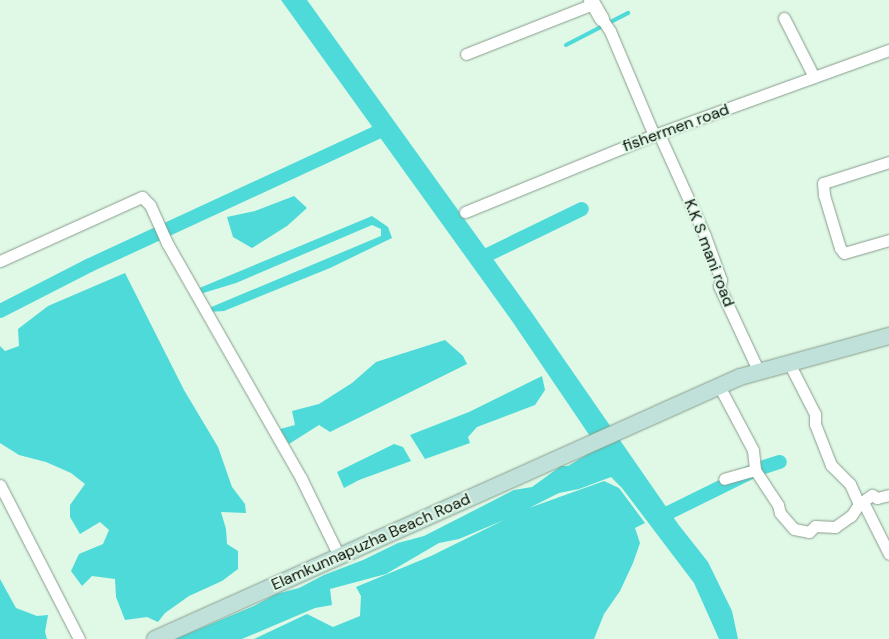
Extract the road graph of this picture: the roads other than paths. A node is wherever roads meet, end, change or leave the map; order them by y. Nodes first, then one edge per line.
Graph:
1 (592, 2) edge
2 (784, 18) dead end
3 (606, 25) joint
4 (889, 50) edge
5 (466, 54) dead end
6 (814, 77) junction
7 (657, 134) junction
8 (889, 162) edge
9 (465, 212) dead end
10 (889, 240) edge
11 (0, 261) edge
12 (889, 336) edge
13 (789, 363) junction
14 (759, 372) junction
15 (719, 386) junction
16 (757, 473) junction
17 (724, 479) dead end
18 (0, 485) edge
19 (889, 495) edge
20 (861, 503) junction
21 (889, 554) edge
22 (339, 556) junction
23 (79, 639) edge
24 (155, 639) edge

1 - 3 street
1 - 5 street
2 - 6 street
3 - 7 street, K.K S mani road
4 - 6 street, fishermen road
6 - 7 street, fishermen road
7 - 9 street, fishermen road
7 - 14 street, K.K S mani road
8 - 10 street
11 - 22 street
12 - 13 main road
13 - 14 main road
13 - 20 street
14 - 15 main road
15 - 16 street
15 - 22 main road, Elamkunnapuzha Beach Road
16 - 17 street
16 - 20 street
18 - 23 street
19 - 20 street
20 - 21 street
22 - 24 main road, Elamkunnapuzha Beach Road

